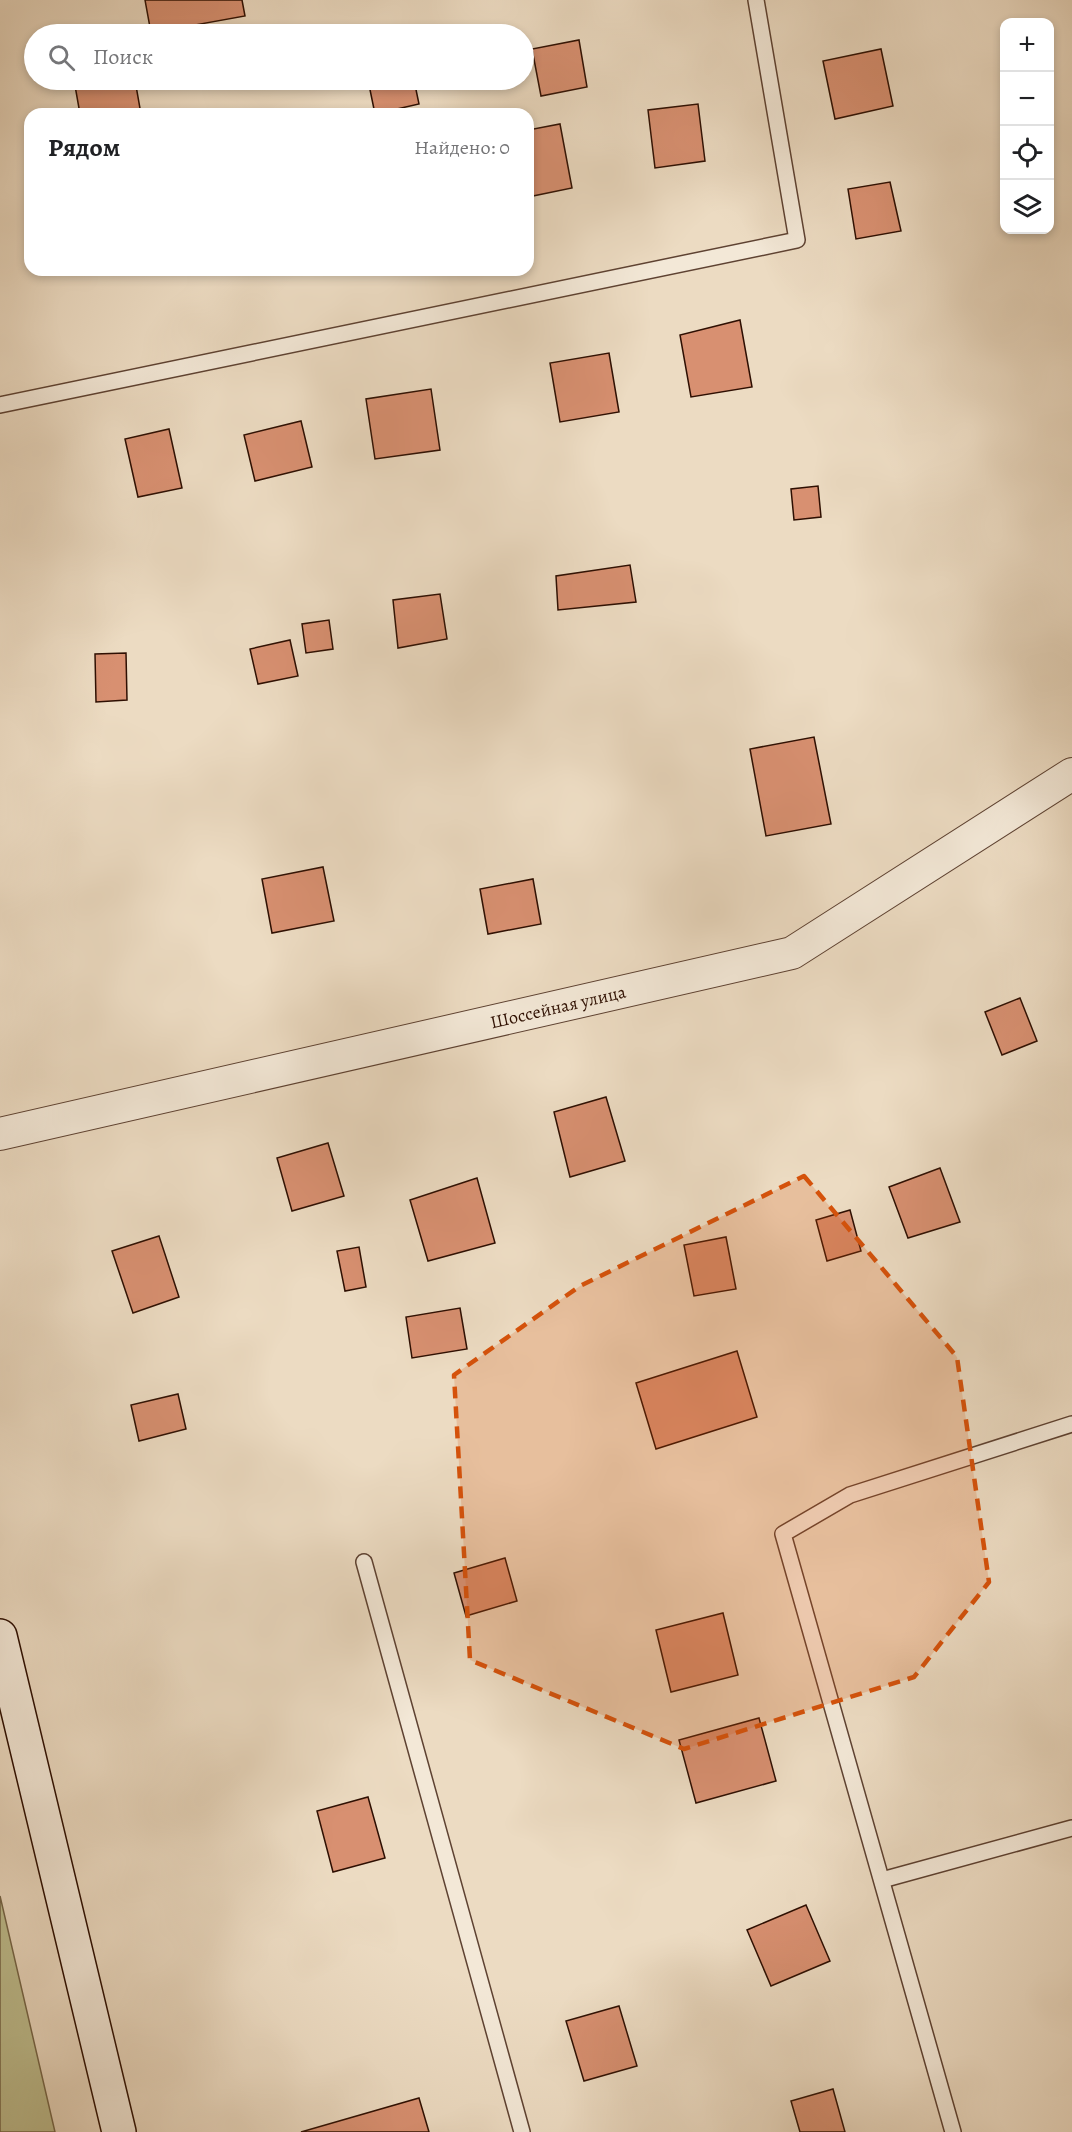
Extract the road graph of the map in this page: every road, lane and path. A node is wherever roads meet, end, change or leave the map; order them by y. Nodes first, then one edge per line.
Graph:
1 (756, 0) edge
2 (0, 405) edge
3 (1072, 774) edge
4 (0, 1134) edge
5 (1072, 1424) edge
6 (364, 1562) dead end
7 (0, 1636) edge
8 (1072, 1828) edge
9 (882, 1880) junction
10 (119, 2132) edge
11 (522, 2132) edge
12 (953, 2132) edge

1 - 2 lane
3 - 4 street, Шоссейная улица
5 - 9 lane
6 - 11 lane
7 - 10 main road
8 - 9 lane
9 - 12 lane

